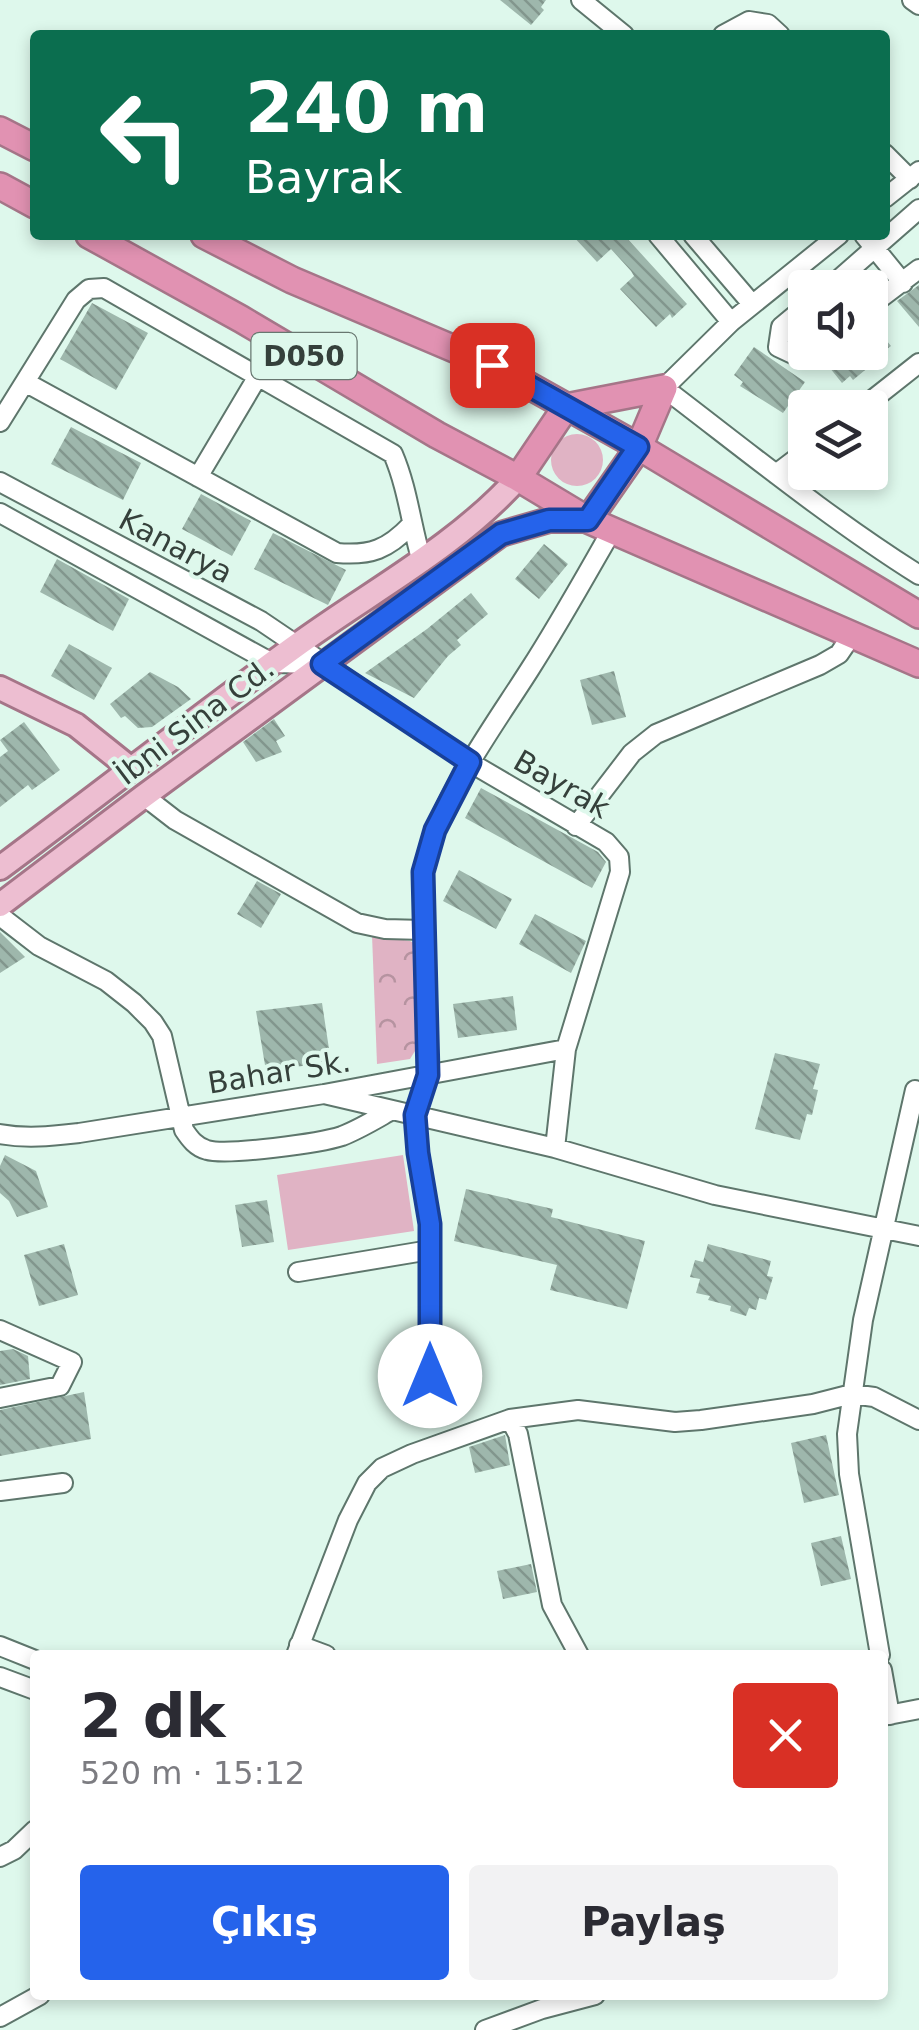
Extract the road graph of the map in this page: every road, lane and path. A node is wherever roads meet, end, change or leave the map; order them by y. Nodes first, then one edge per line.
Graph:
1 (581, 0) edge
2 (912, 0) edge
3 (919, 6) edge
4 (618, 30) edge
5 (733, 30) edge
6 (775, 30) edge
7 (0, 130) edge
8 (30, 145) edge
9 (890, 158) edge
10 (914, 175) edge
11 (0, 186) edge
12 (890, 194) edge
13 (30, 202) edge
14 (919, 209) edge
15 (890, 229) edge
16 (98, 240) edge
17 (214, 240) edge
18 (662, 240) edge
19 (697, 240) edge
20 (828, 240) edge
21 (870, 242) edge
22 (919, 269) edge
23 (845, 270) edge
24 (903, 283) junction
25 (888, 293) edge
26 (752, 304) junction
27 (731, 322) junction
28 (788, 322) edge
29 (788, 352) edge
30 (919, 363) edge
31 (258, 376) junction
32 (25, 382) junction
33 (664, 388) junction
34 (885, 390) edge
35 (566, 408) junction
36 (0, 422) edge
37 (638, 447) junction
38 (788, 465) edge
39 (776, 474) junction
40 (198, 477) junction
41 (518, 478) junction
42 (0, 482) edge
43 (0, 512) edge
44 (411, 525) junction
45 (600, 525) junction
46 (422, 562) junction
47 (919, 576) edge
48 (919, 615) edge
49 (852, 635) junction
50 (296, 646) junction
51 (272, 664) junction
52 (322, 664) junction
53 (919, 664) edge
54 (0, 688) edge
55 (470, 762) junction
56 (131, 769) junction
57 (144, 796) junction
58 (576, 826) junction
59 (0, 868) edge
60 (0, 906) edge
61 (0, 916) edge
62 (424, 930) junction
63 (566, 1050) junction
64 (428, 1075) junction
65 (916, 1090) dead end
66 (324, 1094) junction
67 (392, 1110) junction
68 (415, 1115) junction
69 (180, 1116) junction
70 (0, 1134) edge
71 (554, 1148) junction
72 (883, 1228) junction
73 (919, 1236) edge
74 (430, 1250) junction
75 (298, 1272) dead end
76 (0, 1330) edge
77 (430, 1376) dead end
78 (852, 1394) junction
79 (0, 1398) edge
80 (510, 1419) junction
81 (919, 1420) edge
82 (63, 1483) dead end
83 (0, 1491) edge
84 (0, 1646) edge
85 (297, 1650) edge
86 (576, 1650) edge
87 (879, 1650) edge
88 (30, 1658) edge
89 (0, 1677) edge
90 (30, 1688) edge
91 (919, 1709) edge
92 (888, 1716) edge
93 (30, 1834) edge
94 (5, 1851) edge
95 (30, 2000) edge
96 (577, 2000) edge
97 (0, 2016) edge
98 (485, 2030) edge

1 - 4 street
2 - 3 street
5 - 6 street
7 - 8 highway
9 - 10 street
10 - 12 street
11 - 13 highway
14 - 15 street
16 - 41 highway, D050
17 - 35 highway, D050
18 - 27 street
19 - 26 street
20 - 26 street
21 - 23 street
21 - 24 street
22 - 24 street
24 - 25 street
26 - 27 street
27 - 33 street
28 - 29 street
30 - 34 street
31 - 32 street
31 - 40 street
31 - 44 street
32 - 36 street
32 - 40 street
33 - 35 highway
33 - 37 highway
33 - 39 street
35 - 37 highway, D050
35 - 41 highway
37 - 45 highway
37 - 48 highway, D050
38 - 39 street
39 - 47 street
40 - 44 street
41 - 45 highway, D050
41 - 46 main road, İbni Sina Cd.
42 - 50 street, Kanarya
43 - 51 street
44 - 46 street
45 - 49 highway, D050
45 - 52 main road, İbni Sina Cd.
45 - 55 street
46 - 50 main road, İbni Sina Cd.
49 - 53 highway, D050
49 - 58 street
50 - 51 main road, İbni Sina Cd.
50 - 52 street, Kanarya
51 - 52 street
51 - 56 main road, İbni Sina Cd.
52 - 55 street, Bayrak
52 - 57 main road, İbni Sina Cd.
54 - 56 main road
55 - 58 street, Bayrak
55 - 62 street
56 - 59 main road, İbni Sina Cd.
57 - 60 main road, İbni Sina Cd.
57 - 62 street
58 - 63 street, Bayrak
61 - 69 street
62 - 64 street
63 - 64 street, Bahar Sk.
63 - 71 street, Bayrak
64 - 66 street, Bahar Sk.
64 - 68 street
65 - 72 street
66 - 67 street
66 - 69 street, Bahar Sk.
67 - 68 street
67 - 69 street
68 - 71 street
68 - 74 street
69 - 70 street, Bahar Sk.
71 - 72 street
72 - 73 street
72 - 78 street
74 - 75 street
74 - 77 street
76 - 79 street
78 - 80 street
78 - 81 street
78 - 87 street
80 - 85 street
80 - 86 street
82 - 83 street
84 - 88 street
89 - 90 street
91 - 92 street
93 - 94 street
95 - 97 street
96 - 98 street

